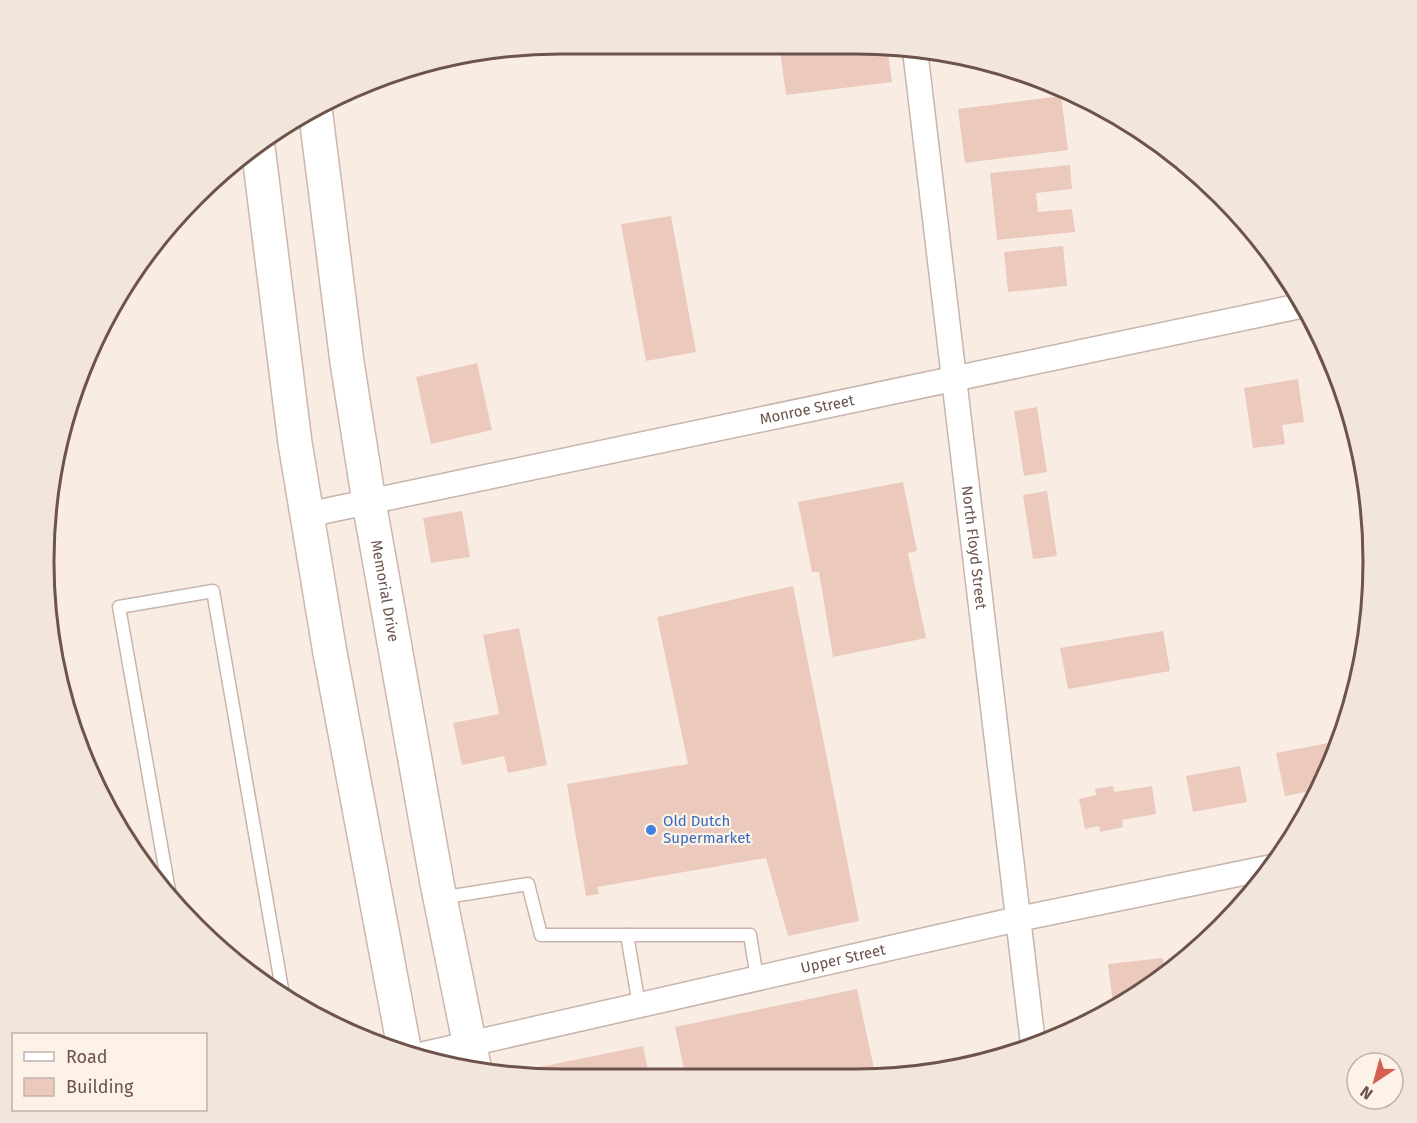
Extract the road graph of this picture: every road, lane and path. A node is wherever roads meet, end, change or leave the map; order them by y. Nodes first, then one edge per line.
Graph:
1 (916, 57) edge
2 (316, 117) edge
3 (259, 155) edge
4 (1295, 307) edge
5 (955, 380) junction
6 (369, 502) junction
7 (306, 515) junction
8 (1258, 870) edge
9 (167, 880) edge
10 (440, 898) junction
11 (1018, 919) junction
12 (627, 935) junction
13 (757, 978) junction
14 (281, 984) edge
15 (639, 1005) junction
16 (1031, 1037) edge
17 (403, 1044) edge
18 (451, 1057) edge
19 (472, 1057) edge

1 - 5 street, North Floyd Street
2 - 6 main road, Memorial Drive
3 - 7 main road
4 - 5 street, Monroe Street
5 - 6 street, Monroe Street
5 - 11 street, North Floyd Street
6 - 7 street, Monroe Street
6 - 10 main road, Memorial Drive
7 - 17 main road
8 - 11 street, Upper Street
9 - 14 lane
10 - 12 lane
10 - 19 main road, Memorial Drive
11 - 13 street, Upper Street
11 - 16 street, North Floyd Street
12 - 13 lane
12 - 15 lane
13 - 15 street, Upper Street
15 - 19 street, Upper Street
18 - 19 street, Upper Street

